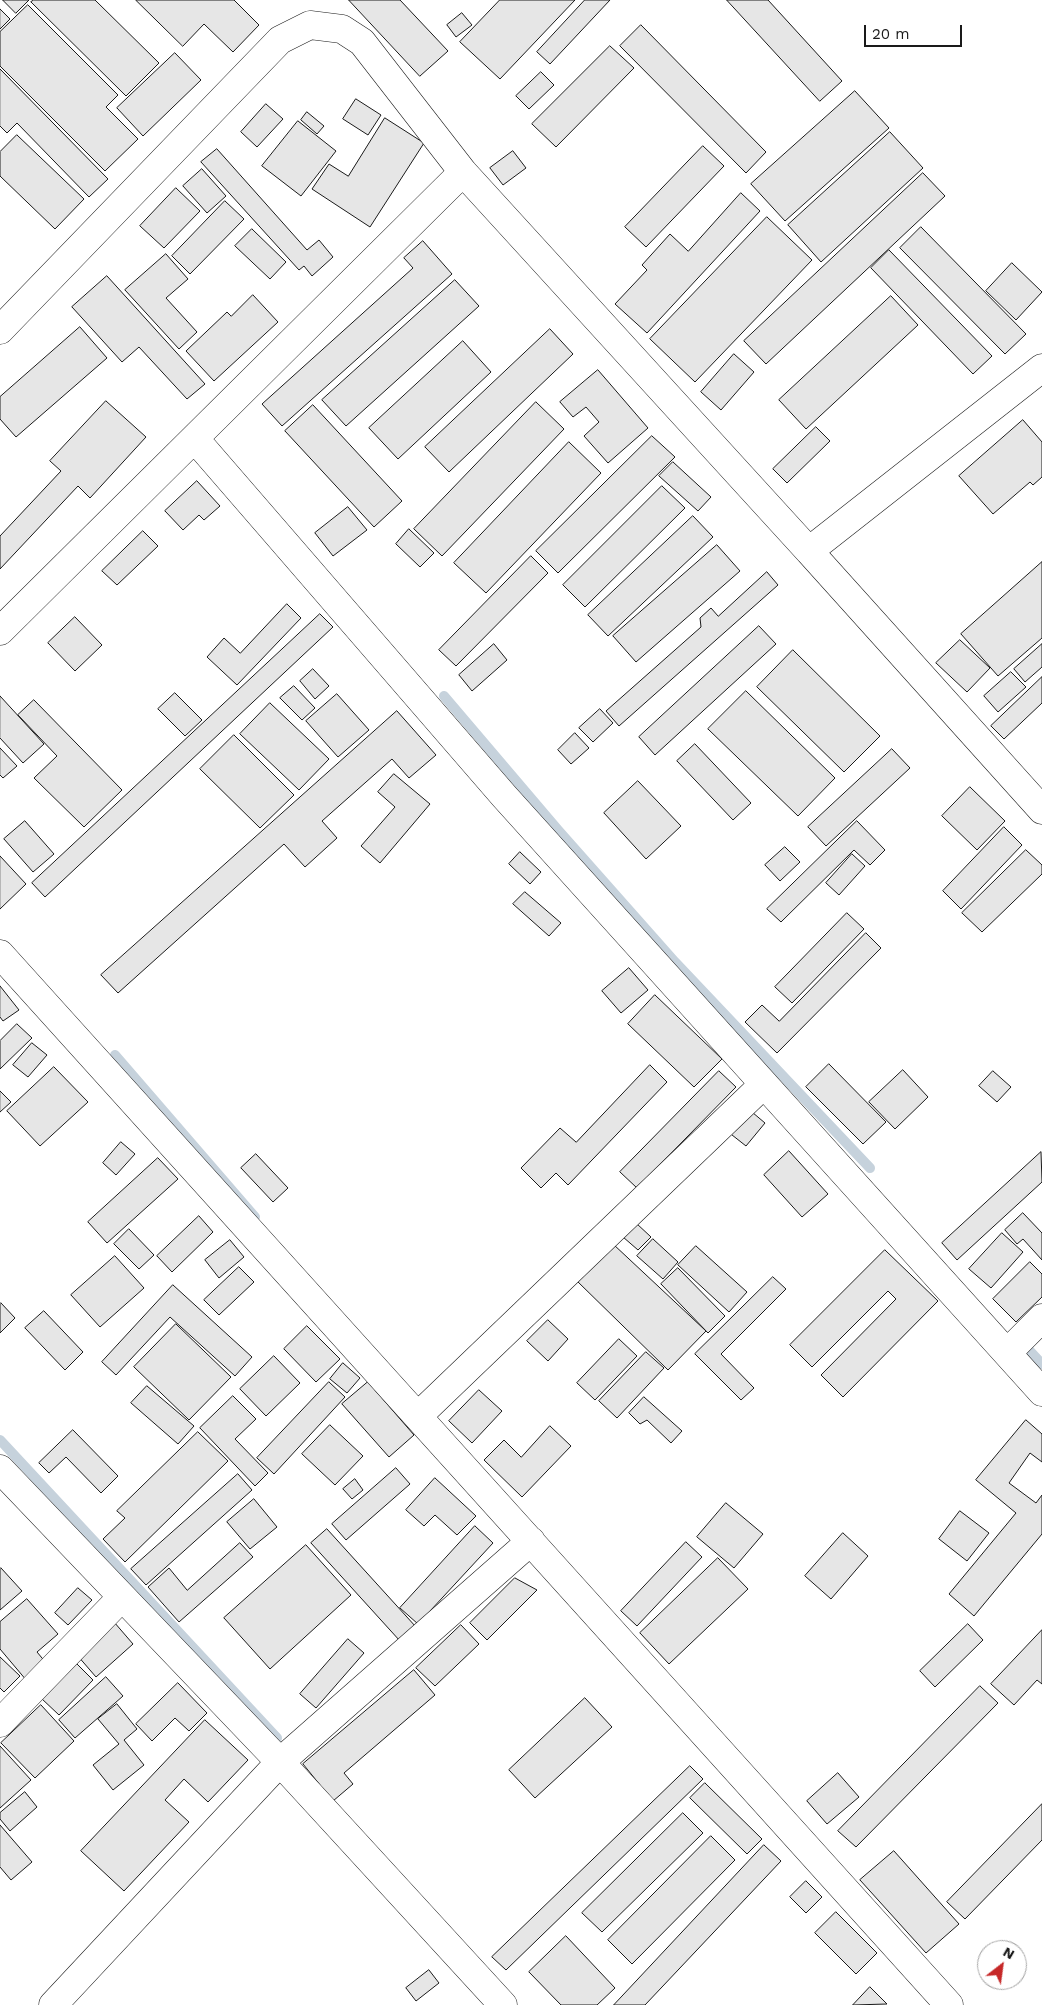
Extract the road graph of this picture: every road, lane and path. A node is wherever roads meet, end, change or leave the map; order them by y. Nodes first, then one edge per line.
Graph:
1 (464, 172) junction
2 (0, 330) edge
3 (1042, 368) edge
4 (195, 439) junction
5 (810, 551) junction
6 (0, 631) edge
7 (1042, 810) edge
8 (0, 954) edge
9 (763, 1085) junction
10 (1042, 1318) edge
11 (1006, 1353) junction
12 (1042, 1392) edge
13 (418, 1416) junction
14 (0, 1469) edge
15 (531, 1541) junction
16 (122, 1597) junction
17 (0, 1723) edge
18 (280, 1762) junction
19 (53, 2005) edge
20 (503, 2005) edge
21 (949, 2005) edge

1 - 2 street
1 - 4 street
1 - 5 street
3 - 5 street
4 - 6 street
4 - 9 street
5 - 7 street
8 - 13 street
9 - 11 street
9 - 13 street
10 - 11 street
11 - 12 street
13 - 15 street
14 - 16 street
15 - 18 street
15 - 21 street
16 - 17 street
16 - 18 street
18 - 19 street
18 - 20 street

